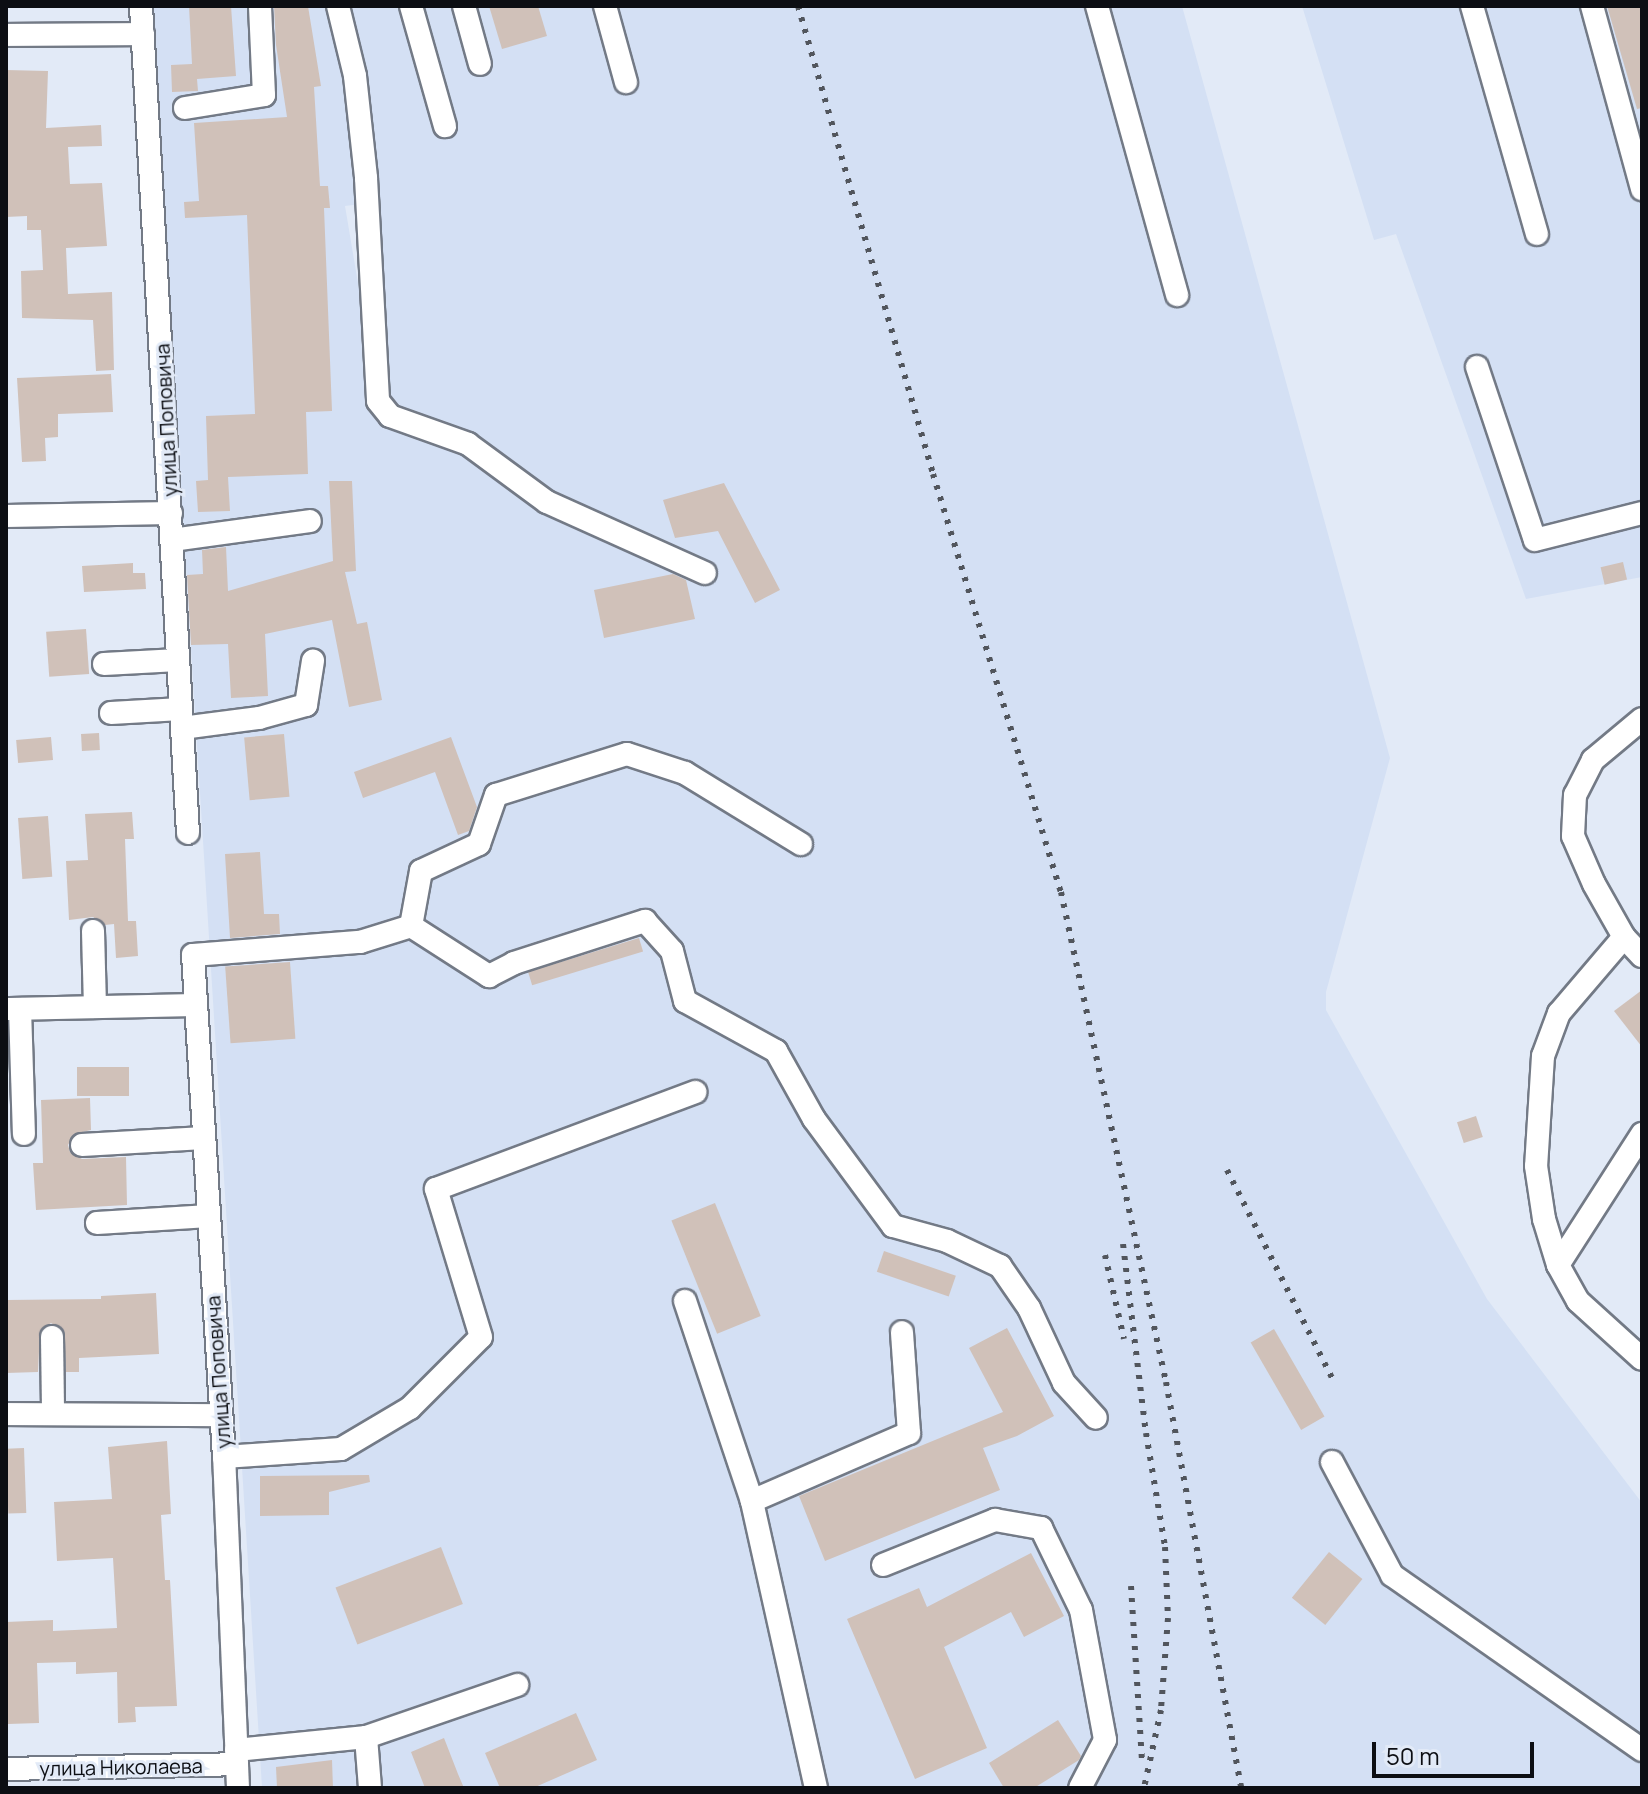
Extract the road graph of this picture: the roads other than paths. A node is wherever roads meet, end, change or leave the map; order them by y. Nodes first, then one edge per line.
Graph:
1 (141, 6) edge
2 (260, 6) edge
3 (338, 6) edge
4 (411, 6) edge
5 (464, 6) edge
6 (605, 6) edge
7 (1097, 6) edge
8 (1472, 6) edge
9 (1592, 6) edge
10 (143, 34) junction
11 (6, 35) edge
12 (480, 64) dead end
13 (626, 82) dead end
14 (185, 108) dead end
15 (445, 126) dead end
16 (1642, 189) edge
17 (1537, 234) dead end
18 (1177, 295) dead end
19 (1477, 367) dead end
20 (171, 513) junction
21 (1642, 513) edge
22 (6, 516) edge
23 (310, 521) dead end
24 (172, 540) junction
25 (705, 573) dead end
26 (178, 660) junction
27 (313, 661) dead end
28 (104, 664) dead end
29 (111, 713) dead end
30 (181, 719) junction
31 (1642, 719) edge
32 (188, 833) dead end
33 (801, 844) dead end
34 (411, 926) junction
35 (93, 931) dead end
36 (1624, 937) junction
37 (1642, 956) edge
38 (196, 1005) junction
39 (95, 1007) junction
40 (13, 1009) edge
41 (695, 1092) dead end
42 (24, 1134) dead end
43 (1642, 1134) edge
44 (204, 1138) junction
45 (82, 1145) dead end
46 (209, 1216) junction
47 (97, 1223) dead end
48 (1558, 1265) junction
49 (685, 1301) dead end
50 (902, 1332) dead end
51 (52, 1337) dead end
52 (1642, 1359) edge
53 (53, 1413) junction
54 (6, 1414) edge
55 (220, 1415) junction
56 (1096, 1418) dead end
57 (224, 1457) junction
58 (1332, 1462) dead end
59 (752, 1501) junction
60 (883, 1565) dead end
61 (517, 1685) dead end
62 (366, 1737) junction
63 (1642, 1750) edge
64 (237, 1757) junction
65 (6, 1769) edge
66 (238, 1788) edge
67 (370, 1788) edge
68 (816, 1788) edge
69 (1080, 1788) edge

1 - 10 street, улица Поповича
2 - 14 street
3 - 25 street
4 - 15 street
5 - 12 street
6 - 13 street
7 - 18 street
8 - 17 street
9 - 16 street
10 - 11 street
10 - 20 street, улица Поповича
19 - 21 street
20 - 22 street
20 - 24 street, улица Поповича
23 - 24 street
24 - 26 street, улица Поповича
26 - 28 street
26 - 30 street, улица Поповича
27 - 30 street
29 - 30 street
30 - 32 street, улица Поповича
31 - 36 street
33 - 34 street
34 - 38 street, улица Поповича
34 - 56 street
35 - 39 street
36 - 37 street
36 - 48 street
38 - 39 street
38 - 44 street, улица Поповича
39 - 40 street
40 - 42 street
41 - 57 street
43 - 48 street
44 - 45 street
44 - 46 street, улица Поповича
46 - 47 street
46 - 55 street, улица Поповича
48 - 52 street
49 - 59 street
50 - 59 street
51 - 53 street
53 - 54 street
53 - 55 street
55 - 57 street, улица Поповича
57 - 64 street, улица Поповича
58 - 63 street
59 - 68 street
60 - 69 street
61 - 62 street, улица Николаева
62 - 64 street, улица Николаева
62 - 67 street
64 - 65 street, улица Николаева
64 - 66 street, улица Поповича

